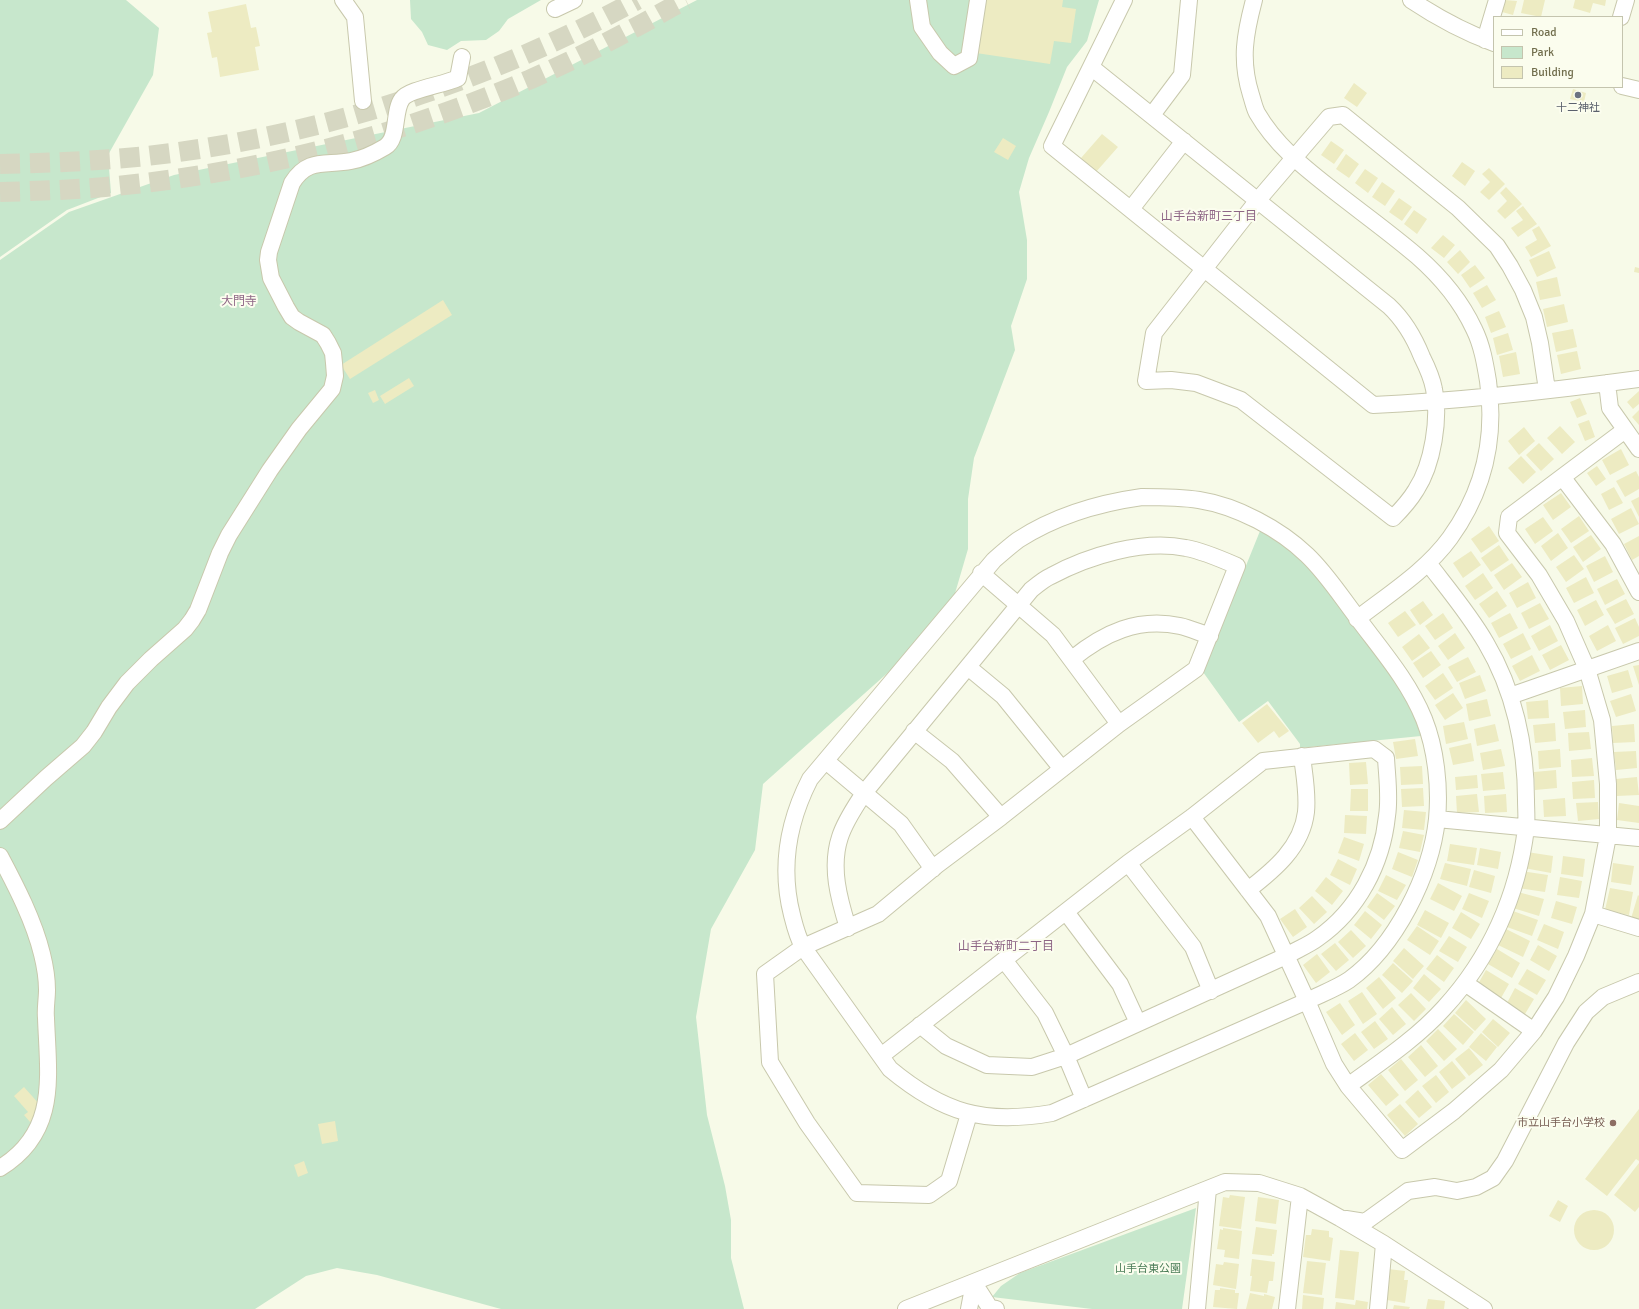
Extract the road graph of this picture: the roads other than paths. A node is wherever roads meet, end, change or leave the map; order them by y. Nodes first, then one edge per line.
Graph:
1 (343, 0) edge
2 (574, 0) edge
3 (918, 0) edge
4 (978, 0) edge
5 (1124, 0) edge
6 (1189, 0) edge
7 (1254, 0) edge
8 (1411, 0) edge
9 (1497, 0) edge
10 (1626, 0) edge
11 (555, 9) dead end
12 (1494, 16) edge
13 (1621, 16) edge
14 (1493, 23) edge
15 (1490, 41) edge
16 (462, 57) dead end
17 (1091, 67) junction
18 (1623, 86) edge
19 (1639, 90) edge
20 (363, 101) dead end
21 (1152, 115) junction
22 (1184, 141) junction
23 (1293, 159) junction
24 (1258, 200) junction
25 (1131, 209) junction
26 (1205, 268) junction
27 (1639, 379) edge
28 (1607, 383) junction
29 (1547, 390) junction
30 (1490, 397) junction
31 (1435, 402) junction
32 (1625, 430) junction
33 (1639, 449) edge
34 (1563, 478) junction
35 (1428, 563) junction
36 (982, 574) junction
37 (1639, 592) edge
38 (1018, 605) junction
39 (1358, 619) junction
40 (1210, 636) junction
41 (1639, 652) edge
42 (1072, 659) junction
43 (968, 667) junction
44 (1587, 669) junction
45 (1510, 696) junction
46 (1119, 724) junction
47 (914, 731) junction
48 (1302, 756) junction
49 (826, 761) junction
50 (1062, 769) junction
51 (864, 793) junction
52 (1001, 817) junction
53 (1192, 817) junction
54 (1437, 819) junction
55 (0, 821) edge
56 (1526, 827) junction
57 (1608, 836) junction
58 (1639, 838) edge
59 (0, 856) edge
60 (1128, 863) junction
61 (933, 869) junction
62 (1248, 890) junction
63 (1066, 912) junction
64 (1593, 914) junction
65 (848, 928) junction
66 (1639, 928) edge
67 (803, 947) junction
68 (1286, 956) junction
69 (1004, 960) junction
70 (1639, 982) edge
71 (1465, 983) junction
72 (1211, 991) junction
73 (1308, 1001) junction
74 (1138, 1023) junction
75 (920, 1025) junction
76 (1534, 1031) junction
77 (881, 1056) junction
78 (1066, 1056) junction
79 (1348, 1086) junction
80 (1084, 1099) junction
81 (969, 1114) junction
82 (0, 1168) edge
83 (1208, 1189) junction
84 (1300, 1196) junction
85 (1340, 1218) junction
86 (1384, 1244) junction
87 (974, 1283) junction
88 (1461, 1302) edge
89 (906, 1309) edge
90 (969, 1309) edge
91 (996, 1309) edge
92 (1197, 1309) edge
93 (1287, 1309) edge
94 (1378, 1309) edge
95 (1484, 1309) edge

1 - 20 street
2 - 11 street
3 - 4 street
5 - 17 street
6 - 21 street
7 - 23 street
8 - 15 street
9 - 12 street
10 - 13 street
14 - 15 street
16 - 55 street
17 - 21 street
17 - 25 street
18 - 19 street
21 - 22 street
22 - 24 street
22 - 25 street
23 - 24 street
23 - 29 street
23 - 30 street
24 - 26 street
24 - 31 street
25 - 26 street
26 - 31 street
26 - 31 street
27 - 28 street
28 - 29 street
28 - 32 street
29 - 30 street
30 - 31 street
30 - 35 street
32 - 33 street
32 - 34 street
34 - 37 street
34 - 44 street
35 - 39 street
35 - 45 street
36 - 38 street
36 - 39 street
36 - 49 street
38 - 40 street
38 - 42 street
38 - 43 street
39 - 54 street
40 - 42 street
40 - 46 street
41 - 44 street
42 - 46 street
43 - 47 street
43 - 50 street
44 - 45 street
44 - 57 street
45 - 56 street
46 - 50 street
47 - 51 street
47 - 52 street
48 - 53 street
48 - 62 street
48 - 68 street
49 - 51 street
49 - 67 street
50 - 52 street
51 - 61 street
51 - 65 street
52 - 61 street
53 - 60 street
53 - 62 street
54 - 56 street
54 - 73 street
56 - 57 street
56 - 71 street
57 - 58 street
57 - 64 street
59 - 82 street
60 - 63 street
60 - 72 street
61 - 65 street
62 - 68 street
63 - 69 street
63 - 74 street
64 - 66 street
64 - 76 street
65 - 67 street
67 - 77 street
67 - 81 street
68 - 72 street
68 - 73 street
69 - 75 street
69 - 78 street
70 - 85 street
71 - 76 street
71 - 79 street
72 - 74 street
73 - 79 street
73 - 80 street
74 - 78 street
75 - 77 street
75 - 78 street
76 - 79 street
77 - 81 street
78 - 80 street
80 - 81 street
83 - 84 street
83 - 87 street
83 - 92 street
84 - 85 street
84 - 93 street
85 - 86 street
86 - 88 street
86 - 94 street
87 - 89 street
87 - 90 street
87 - 91 street
88 - 95 street

